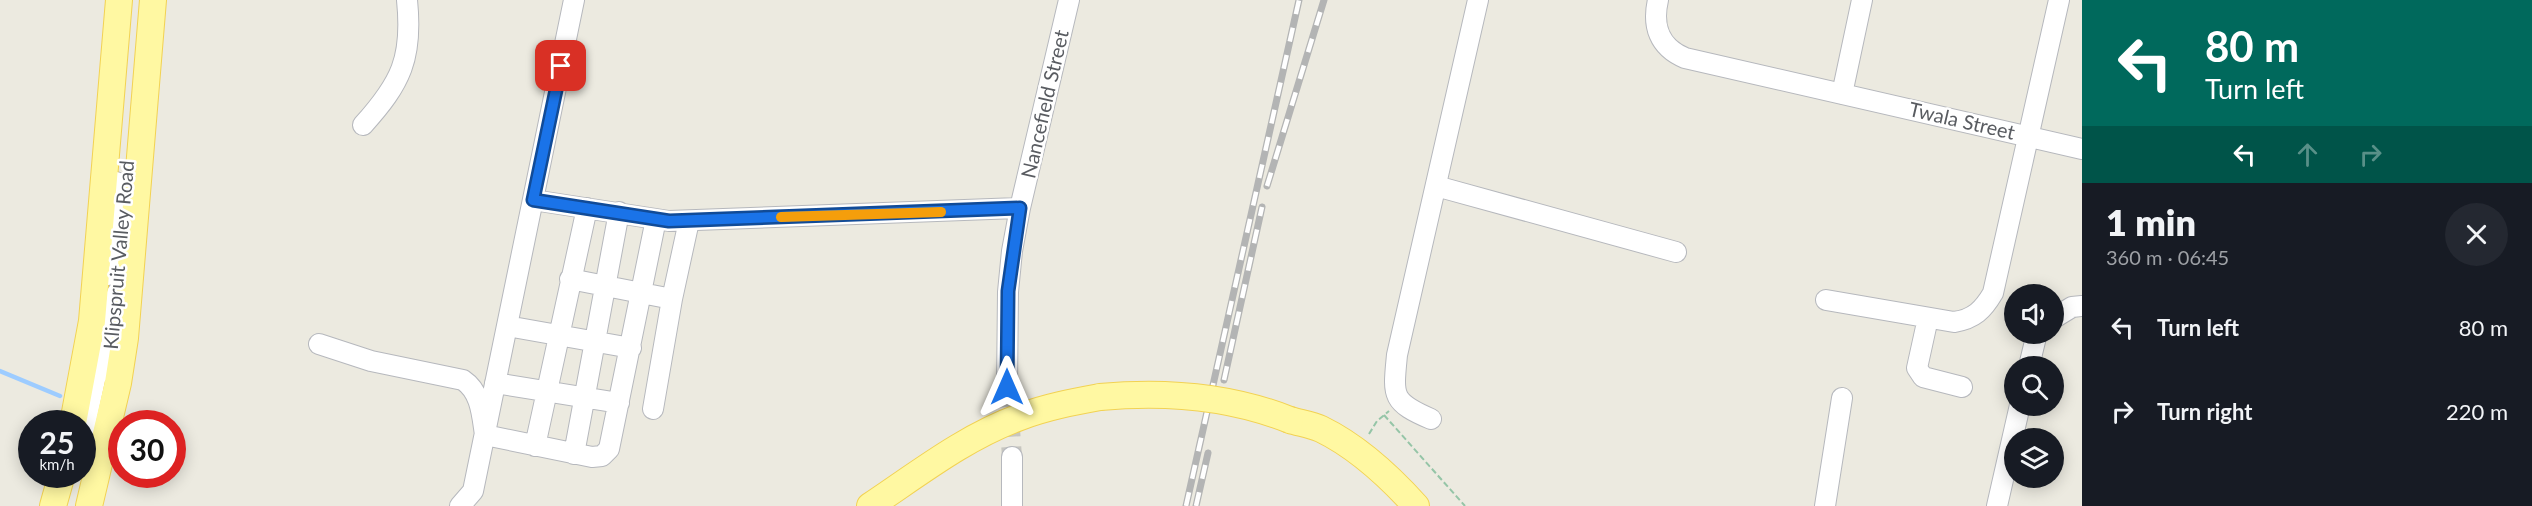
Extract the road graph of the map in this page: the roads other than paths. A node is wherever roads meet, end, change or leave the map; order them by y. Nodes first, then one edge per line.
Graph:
1 (119, 0) edge
2 (130, 0) edge
3 (142, 0) edge
4 (153, 0) edge
5 (406, 0) edge
6 (574, 0) edge
7 (1069, 0) edge
8 (1478, 0) edge
9 (1658, 0) edge
10 (1862, 0) edge
11 (2059, 0) edge
12 (1842, 94) junction
13 (363, 125) dead end
14 (2030, 137) junction
15 (2082, 149) edge
16 (1436, 186) junction
17 (533, 200) junction
18 (587, 208) junction
19 (1020, 208) junction
20 (619, 212) junction
21 (656, 219) junction
22 (689, 221) junction
23 (1676, 252) dead end
24 (570, 279) junction
25 (607, 285) junction
26 (641, 294) junction
27 (672, 299) junction
28 (1826, 300) dead end
29 (2082, 306) edge
30 (2064, 312) edge
31 (1928, 318) junction
32 (507, 326) junction
33 (558, 335) junction
34 (595, 341) junction
35 (320, 344) dead end
36 (631, 348) junction
37 (495, 383) junction
38 (1007, 387) tunnel mouth
39 (1962, 387) dead end
40 (546, 391) junction
41 (583, 397) junction
42 (1842, 398) dead end
43 (619, 403) junction
44 (653, 409) dead end
45 (75, 410) edge
46 (88, 410) edge
47 (2017, 416) edge
48 (1431, 419) dead end
49 (1317, 434) junction
50 (484, 435) junction
51 (535, 446) junction
52 (574, 454) junction
53 (1012, 457) tunnel mouth
54 (58, 488) edge
55 (70, 488) edge
56 (467, 498) edge
57 (53, 506) edge
58 (66, 506) edge
59 (77, 506) edge
60 (89, 506) edge
61 (870, 506) edge
62 (1012, 506) edge
63 (1396, 506) edge
64 (1416, 506) edge
65 (1825, 506) edge
66 (1997, 506) edge

1 - 45 main road, Klipspruit Valley Road
2 - 46 street, Klipspruit Valley Road
3 - 59 street, Klipspruit Valley Road
4 - 60 main road, Klipspruit Valley Road
5 - 13 street
6 - 17 street
7 - 19 street, Nancefield Street
8 - 16 street
9 - 12 street, Twala Street
10 - 12 street
11 - 14 street
12 - 14 street, Twala Street
14 - 15 street, Twala Street
14 - 31 street
16 - 23 street
16 - 48 street
17 - 18 street
17 - 32 street
18 - 20 street
18 - 24 street
19 - 22 street
19 - 38 street, Nancefield Street
20 - 21 street
20 - 25 street
21 - 22 street
21 - 26 street
22 - 27 street
24 - 25 street
24 - 33 street
25 - 26 street
25 - 34 street
26 - 27 street
26 - 36 street
27 - 44 street
28 - 31 street
29 - 30 street
31 - 39 street
32 - 33 street
32 - 37 street
33 - 34 street
33 - 40 street
34 - 36 street
34 - 41 street
35 - 50 street
36 - 43 street
37 - 40 street
37 - 50 street
40 - 41 street
40 - 51 street
41 - 43 street
41 - 52 street
42 - 65 street
43 - 52 street
47 - 66 street
49 - 61 main road, bridge
49 - 63 main road
49 - 64 main road
50 - 51 street
50 - 56 street
51 - 52 street
53 - 62 street
54 - 57 main road
55 - 58 street

